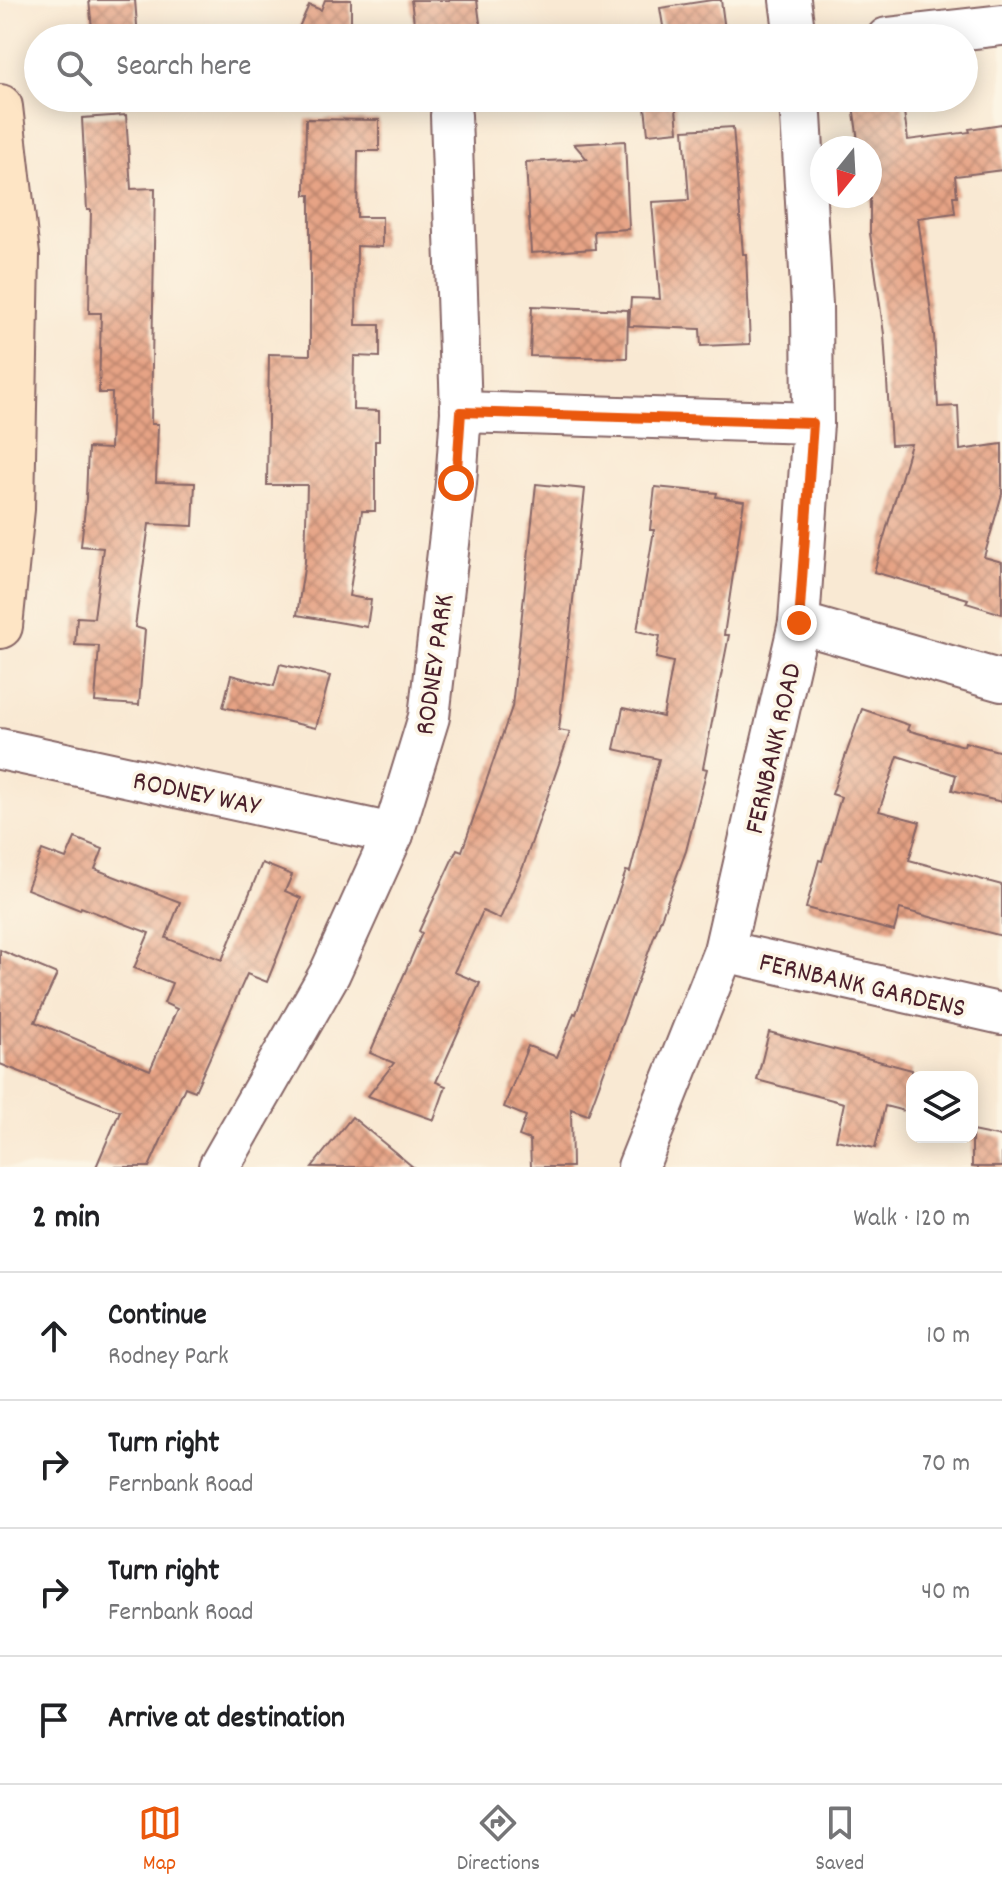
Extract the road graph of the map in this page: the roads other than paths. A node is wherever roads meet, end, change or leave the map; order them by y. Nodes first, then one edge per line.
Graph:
1 (790, 0) edge
2 (793, 24) edge
3 (1002, 25) edge
4 (978, 28) edge
5 (0, 107) edge
6 (801, 112) edge
7 (451, 115) dead end
8 (461, 412) junction
9 (813, 423) junction
10 (799, 623) junction
11 (0, 626) edge
12 (1002, 681) edge
13 (0, 749) edge
14 (393, 834) junction
15 (724, 951) junction
16 (1002, 1014) edge
17 (219, 1167) edge
18 (638, 1167) edge

1 - 2 street
3 - 4 street
5 - 11 street
6 - 9 street, FERNBANK ROAD
7 - 8 street, RODNEY PARK
8 - 9 street
8 - 14 street, RODNEY PARK
9 - 10 street, FERNBANK ROAD
10 - 12 street
10 - 15 street, FERNBANK ROAD
13 - 14 street, RODNEY WAY
14 - 17 street, RODNEY PARK
15 - 16 street, FERNBANK GARDENS
15 - 18 street, FERNBANK ROAD

